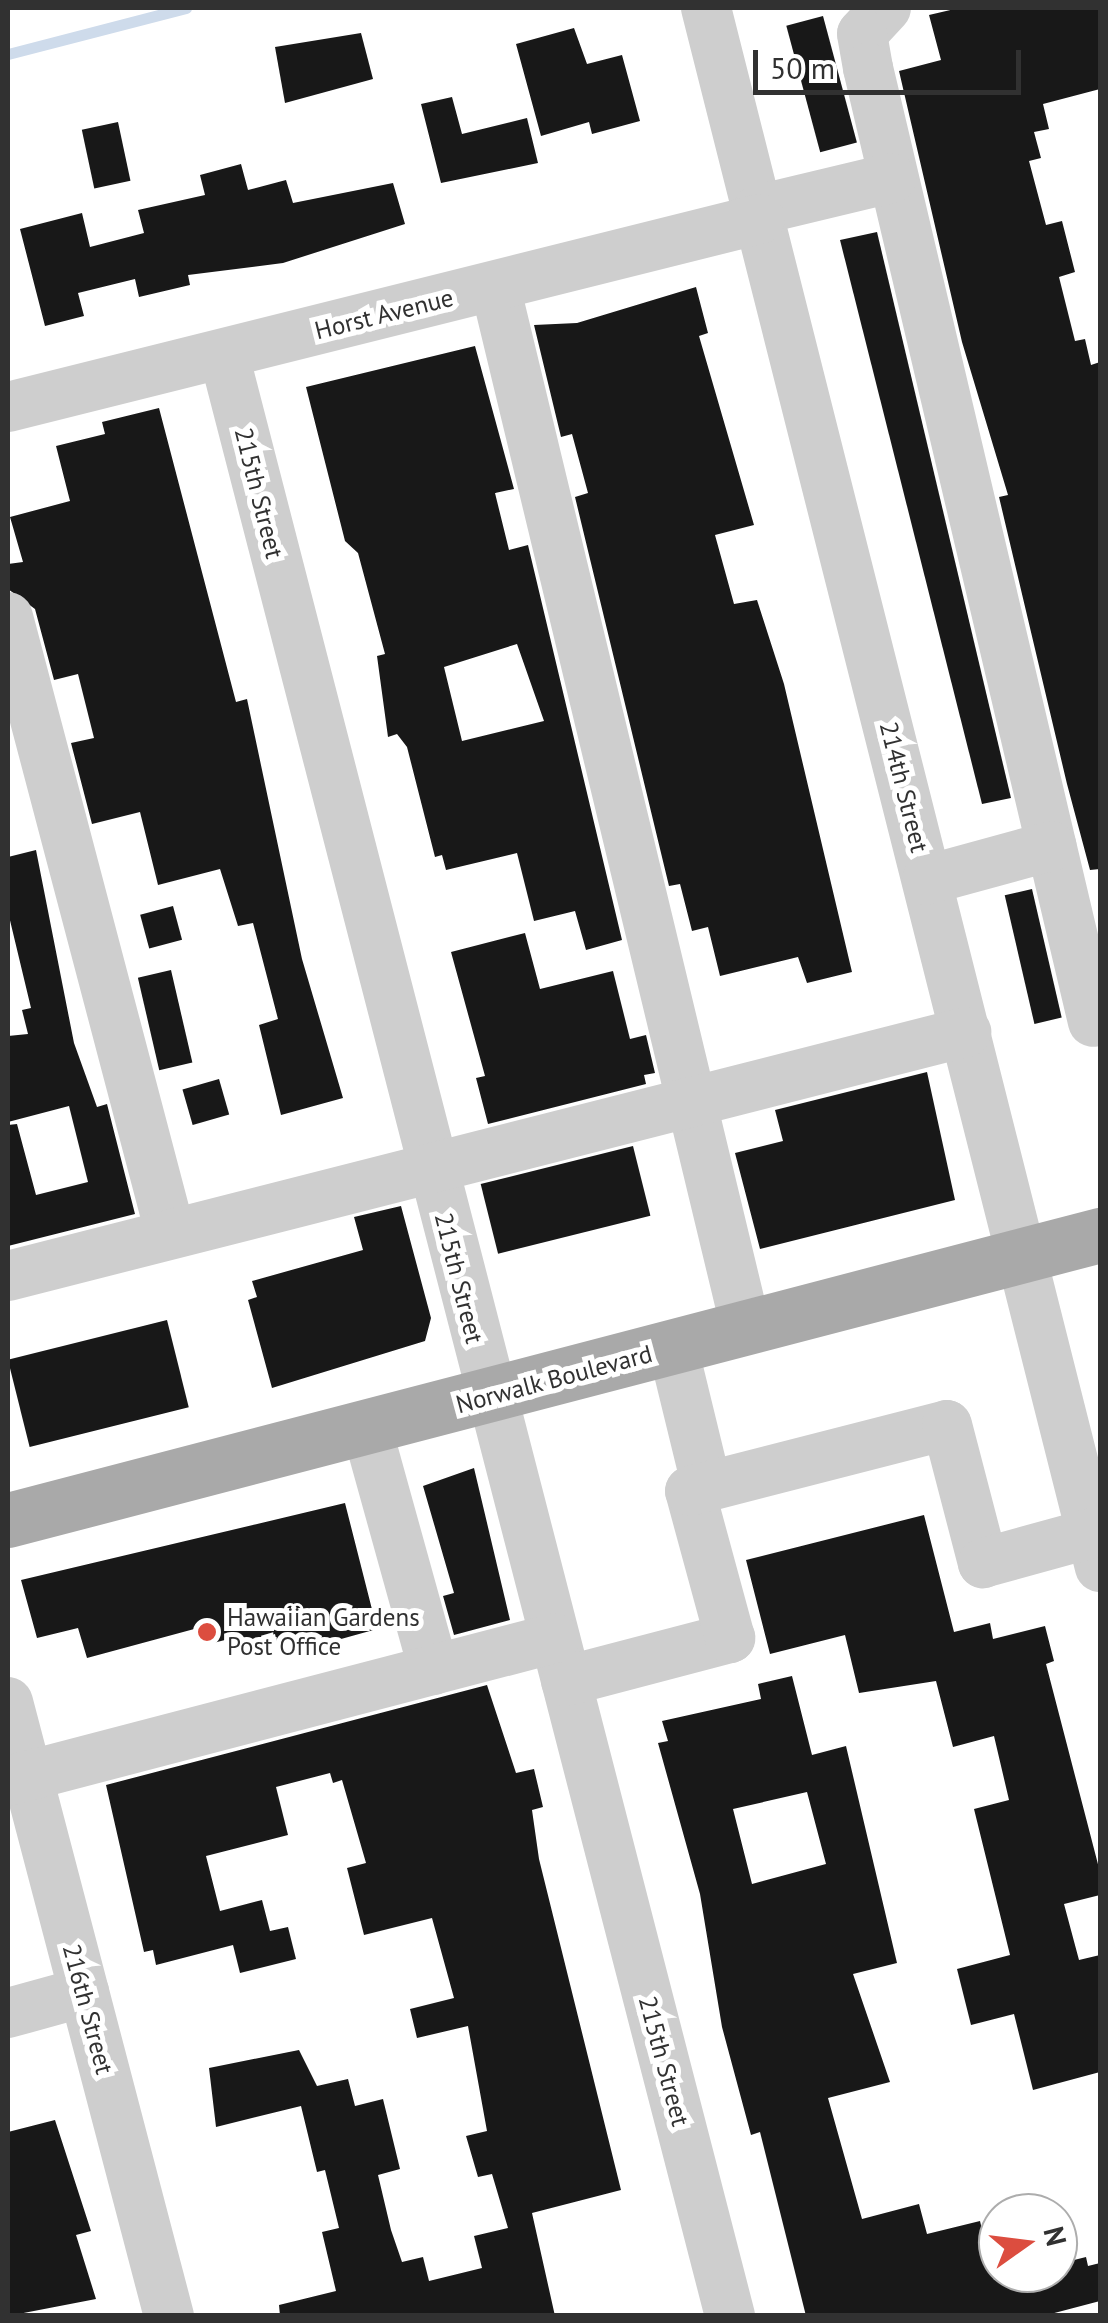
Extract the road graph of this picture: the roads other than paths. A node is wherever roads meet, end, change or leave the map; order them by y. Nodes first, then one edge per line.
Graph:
1 (706, 8) edge
2 (886, 8) edge
3 (891, 178) junction
4 (759, 215) junction
5 (494, 286) junction
6 (224, 355) junction
7 (8, 407) edge
8 (8, 617) edge
9 (1051, 846) junction
10 (927, 880) junction
11 (1093, 1022) dead end
12 (966, 1032) junction
13 (693, 1099) junction
14 (430, 1164) junction
15 (170, 1232) junction
16 (1100, 1235) edge
17 (1022, 1254) junction
18 (8, 1276) edge
19 (746, 1328) junction
20 (673, 1348) junction
21 (489, 1397) junction
22 (367, 1429) junction
23 (708, 1487) junction
24 (8, 1520) edge
25 (1096, 1550) edge
26 (560, 1660) junction
27 (434, 1670) junction
28 (8, 1702) edge
29 (17, 1778) edge
30 (84, 1992) junction
31 (8, 2013) edge
32 (168, 2316) edge
33 (730, 2316) edge

1 - 4 street, 214th Street
2 - 3 street
3 - 4 street, Horst Avenue
3 - 9 street
4 - 5 street, Horst Avenue
4 - 10 street, 214th Street
5 - 6 street, Horst Avenue
5 - 13 street
6 - 7 street, Horst Avenue
6 - 14 street, 215th Street
8 - 15 street
9 - 10 street
9 - 11 street
10 - 12 street, 214th Street
12 - 13 street
12 - 17 street, 214th Street
13 - 14 street
13 - 19 street
14 - 15 street
14 - 21 street, 215th Street
15 - 18 street
16 - 17 main road, Norwalk Boulevard
17 - 19 main road, Norwalk Boulevard
17 - 25 street, 214th Street
19 - 20 main road, Norwalk Boulevard
20 - 21 main road, Norwalk Boulevard
20 - 23 street
21 - 22 main road, Norwalk Boulevard
21 - 26 street, 215th Street
22 - 24 main road, Norwalk Boulevard
22 - 27 street
23 - 25 street
23 - 26 street
26 - 27 street
26 - 33 street, 215th Street
27 - 29 street
28 - 29 street, 216th Street
29 - 30 street, 216th Street
30 - 31 street
30 - 32 street, 216th Street

